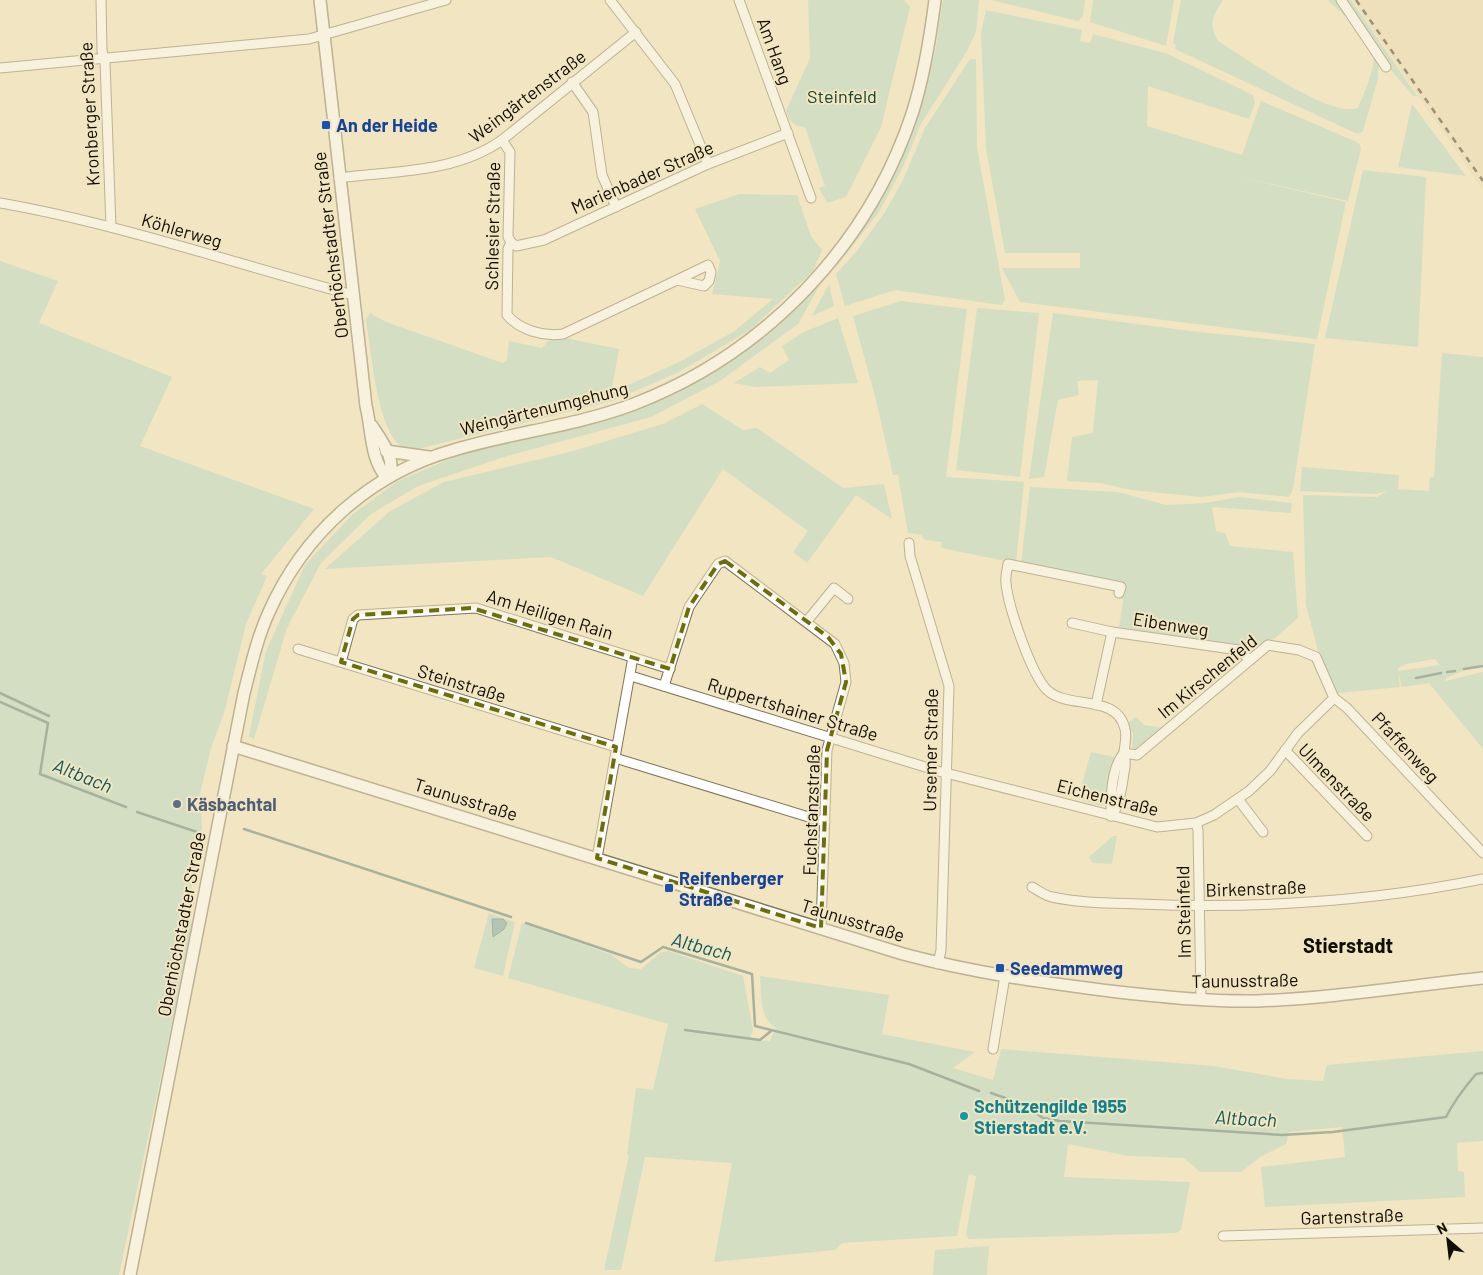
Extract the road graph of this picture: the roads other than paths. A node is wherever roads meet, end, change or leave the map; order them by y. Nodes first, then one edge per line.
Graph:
1 (101, 0) edge
2 (320, 0) edge
3 (446, 0) edge
4 (610, 0) edge
5 (739, 0) edge
6 (935, 0) edge
7 (1341, 0) edge
8 (636, 32) junction
9 (323, 35) junction
10 (104, 57) junction
11 (1386, 67) dead end
12 (0, 68) edge
13 (572, 82) junction
14 (788, 133) junction
15 (502, 140) junction
16 (708, 164) junction
17 (339, 178) junction
18 (810, 198) dead end
19 (0, 203) edge
20 (616, 207) junction
21 (111, 227) junction
22 (511, 242) junction
23 (677, 280) dead end
24 (353, 295) junction
25 (371, 426) junction
26 (386, 451) junction
27 (430, 457) junction
28 (387, 478) junction
29 (909, 543) dead end
30 (1120, 593) dead end
31 (848, 599) dead end
32 (807, 622) junction
33 (1072, 623) dead end
34 (1112, 632) junction
35 (298, 649) dead end
36 (633, 657) junction
37 (1316, 657) joint
38 (1250, 660) junction
39 (341, 662) junction
40 (670, 670) junction
41 (630, 676) junction
42 (664, 686) junction
43 (1334, 698) junction
44 (1096, 705) junction
45 (829, 737) junction
46 (233, 746) junction
47 (616, 748) junction
48 (1285, 750) junction
49 (1124, 753) junction
50 (615, 758) junction
51 (946, 773) junction
52 (1238, 799) junction
53 (1111, 817) junction
54 (825, 822) junction
55 (1196, 823) junction
56 (1263, 832) dead end
57 (1367, 836) dead end
58 (1483, 853) edge
59 (597, 858) junction
60 (1483, 879) edge
61 (1032, 887) dead end
62 (1200, 907) junction
63 (821, 928) junction
64 (938, 964) junction
65 (1005, 976) junction
66 (1483, 978) edge
67 (1201, 1000) junction
68 (993, 1049) dead end
69 (1483, 1228) edge
70 (1223, 1236) dead end
71 (130, 1275) edge

1 - 10 street, Kronberger Straße
2 - 9 street, Oberhöchstadter Straße
3 - 9 street
4 - 8 street
5 - 14 street, Am Hang
6 - 27 street, Weingärtenumgehung
7 - 11 street
8 - 13 street, Weingärtenstraße
8 - 16 street
9 - 10 street
9 - 17 street, Oberhöchstadter Straße
10 - 12 street
10 - 21 street, Kronberger Straße
13 - 15 street, Weingärtenstraße
13 - 20 street
14 - 16 street, Marienbader Straße
14 - 18 street, Am Hang
15 - 17 street, Weingärtenstraße
15 - 22 street, Schlesier Straße
16 - 20 street, Marienbader Straße
17 - 24 street, Oberhöchstadter Straße
19 - 21 street, Köhlerweg
20 - 22 street, Marienbader Straße
21 - 24 street, Köhlerweg
22 - 23 street, Schlesier Straße
24 - 25 street, Oberhöchstadter Straße
25 - 26 street, Oberhöchstadter Straße
25 - 28 street, Oberhöchstadter Straße
26 - 27 street
26 - 28 street, Oberhöchstadter Straße
27 - 28 street, Weingärtenumgehung
28 - 46 street, Oberhöchstadter Straße
29 - 51 street, Ursemer Straße
30 - 44 street, Eibenweg
31 - 32 street
32 - 40 street, Fuchstanzstraße
32 - 45 street, Fuchstanzstraße
33 - 34 street, Eibenweg
34 - 38 street, Eibenweg
34 - 44 street, Eibenweg
35 - 39 street, Steinstraße
36 - 39 street, Am Heiligen Rain
36 - 40 street
36 - 41 street
37 - 38 street, Im Kirschenfeld
37 - 43 street, Pfaffenweg
38 - 49 street, Im Kirschenfeld
39 - 47 street, Steinstraße
40 - 42 street, Fuchstanzstraße
41 - 42 street, Ruppertshainer Straße
41 - 47 street
42 - 45 street, Ruppertshainer Straße
43 - 48 street, Eichenstraße
43 - 58 street, Pfaffenweg
44 - 49 street
45 - 51 street, Ruppertshainer Straße
45 - 54 street, Fuchstanzstraße
46 - 59 street, Taunusstraße
46 - 71 street, Oberhöchstadter Straße
47 - 50 street
48 - 52 street, Eichenstraße
48 - 57 street, Ulmenstraße
49 - 53 street
50 - 54 street
50 - 59 street
51 - 53 street, Eichenstraße
51 - 64 street, Ursemer Straße
52 - 55 street, Eichenstraße
52 - 56 street
53 - 55 street, Eichenstraße
54 - 63 street, Fuchstanzstraße
55 - 62 street, Im Steinfeld
59 - 63 street, Taunusstraße
60 - 62 street, Birkenstraße
61 - 62 street, Birkenstraße
62 - 67 street, Im Steinfeld
63 - 64 street, Taunusstraße
64 - 65 street, Taunusstraße
65 - 67 street, Taunusstraße
65 - 68 street
66 - 67 street, Taunusstraße
69 - 70 street, Gartenstraße

